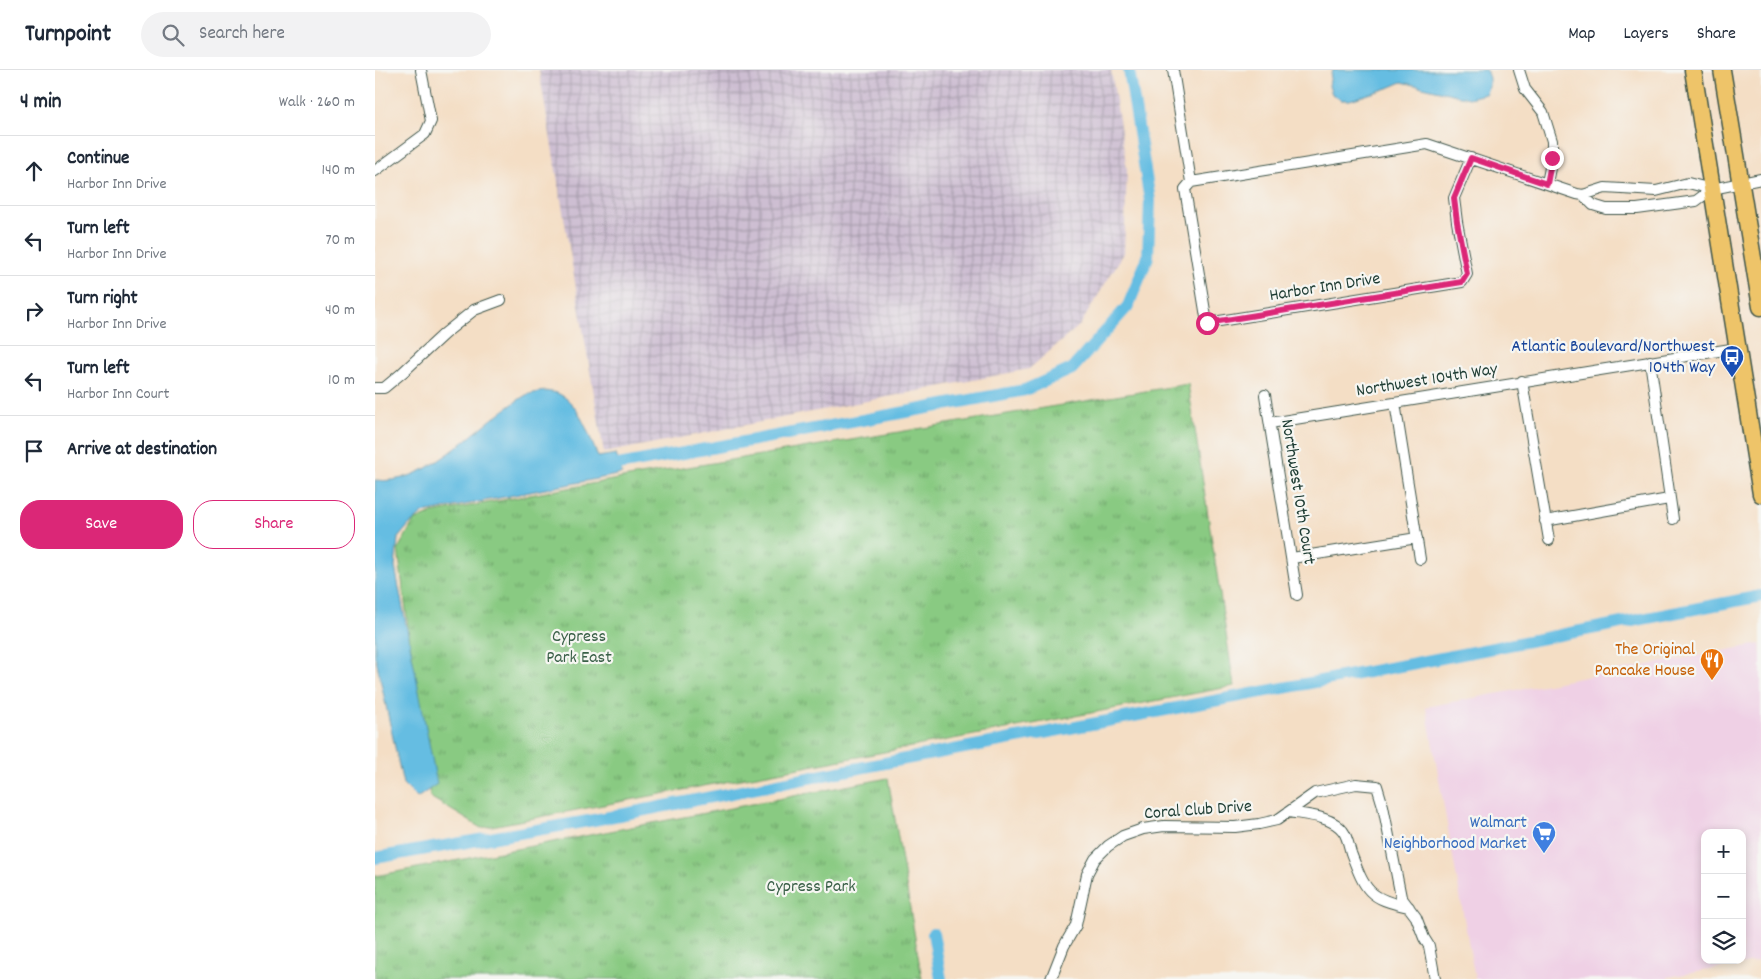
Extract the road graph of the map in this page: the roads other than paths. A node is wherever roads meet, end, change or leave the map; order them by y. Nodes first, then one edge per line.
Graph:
1 (421, 70) edge
2 (1173, 70) edge
3 (1519, 70) edge
4 (1693, 70) edge
5 (1722, 70) edge
6 (1471, 158) junction
7 (375, 171) edge
8 (1761, 179) edge
9 (1191, 182) junction
10 (1740, 183) junction
11 (1547, 184) junction
12 (1712, 189) junction
13 (1655, 191) junction
14 (1583, 195) junction
15 (1659, 206) junction
16 (501, 300) dead end
17 (1761, 307) edge
18 (1737, 348) junction
19 (1649, 362) junction
20 (1522, 382) junction
21 (375, 388) edge
22 (1265, 395) dead end
23 (1395, 403) junction
24 (1270, 423) junction
25 (1761, 494) edge
26 (1669, 499) junction
27 (1673, 519) dead end
28 (1545, 521) junction
29 (1417, 538) junction
30 (1549, 540) dead end
31 (1292, 558) junction
32 (1421, 559) dead end
33 (1297, 595) dead end
34 (1289, 812) junction
35 (1409, 907) junction
36 (1051, 979) edge
37 (1435, 979) edge

1 - 7 street
2 - 9 street, Harbor Inn Drive
3 - 11 street
4 - 12 main road
5 - 10 main road
6 - 9 street
6 - 9 street, Harbor Inn Drive
6 - 11 street
8 - 10 street
10 - 12 street
10 - 17 main road
11 - 14 street
12 - 13 street
12 - 15 street
12 - 18 main road
13 - 14 street
13 - 15 street
14 - 15 street
16 - 21 street
18 - 19 street, Northwest 104th Way
18 - 25 main road
19 - 20 street, Northwest 104th Way
19 - 26 street
20 - 23 street, Northwest 104th Way
20 - 28 street
22 - 24 street, Northwest 10th Court
23 - 24 street, Northwest 104th Way
23 - 29 street
24 - 31 street, Northwest 10th Court
26 - 27 street
26 - 28 street
28 - 30 street
29 - 31 street
29 - 32 street
31 - 33 street, Northwest 10th Court
34 - 35 street
34 - 35 street, Coral Club Drive
34 - 36 street, Coral Club Drive
35 - 37 street, Coral Club Drive

